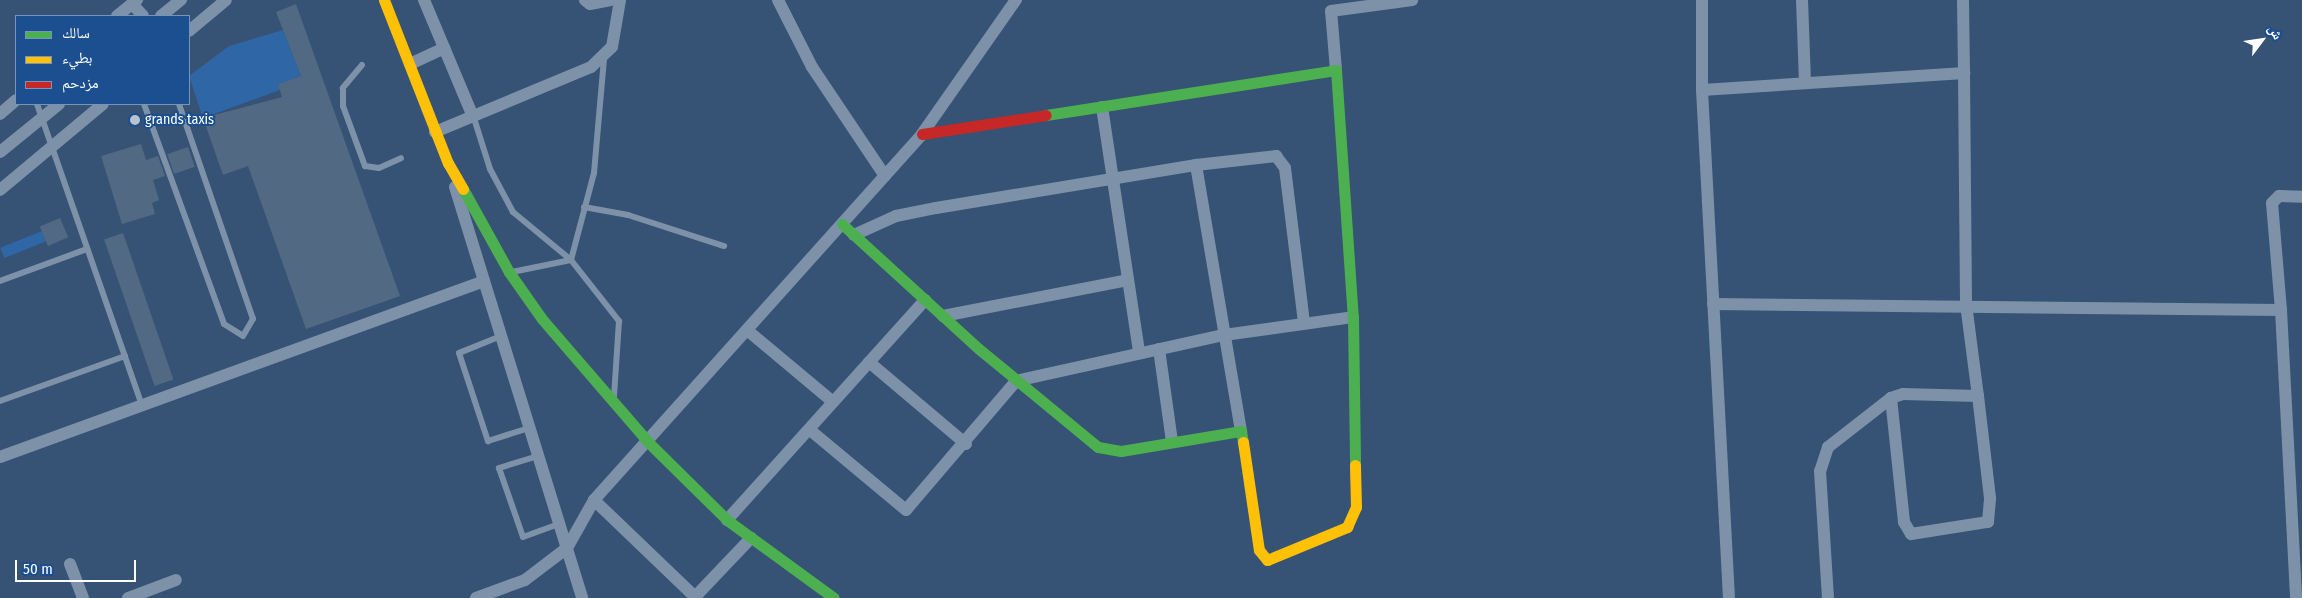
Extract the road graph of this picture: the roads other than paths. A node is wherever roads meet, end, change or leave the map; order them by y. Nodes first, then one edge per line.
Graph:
1 (181, 0) edge
2 (226, 0) edge
3 (384, 0) edge
4 (424, 0) edge
5 (585, 0) edge
6 (611, 0) edge
7 (620, 0) edge
8 (778, 0) edge
9 (1016, 0) edge
10 (1412, 0) edge
11 (1702, 0) edge
12 (1802, 0) edge
13 (1963, 0) edge
14 (135, 2) edge
15 (1330, 5) edge
16 (118, 15) edge
17 (142, 15) edge
18 (163, 15) edge
19 (190, 30) edge
20 (445, 48) junction
21 (604, 58) junction
22 (410, 64) junction
23 (362, 65) dead end
24 (1336, 70) junction
25 (1964, 73) junction
26 (1805, 81) junction
27 (1702, 90) junction
28 (15, 101) edge
29 (37, 105) edge
30 (58, 105) edge
31 (102, 105) edge
32 (144, 105) edge
33 (179, 105) edge
34 (1102, 107) junction
35 (0, 114) edge
36 (472, 114) junction
37 (42, 118) junction
38 (435, 132) junction
39 (922, 134) junction
40 (52, 146) junction
41 (0, 152) edge
42 (401, 158) dead end
43 (448, 163) junction
44 (1196, 165) junction
45 (884, 176) junction
46 (1114, 181) junction
47 (0, 190) edge
48 (2302, 197) edge
49 (584, 207) junction
50 (842, 224) junction
51 (854, 235) junction
52 (724, 246) dead end
53 (88, 249) junction
54 (571, 260) junction
55 (509, 272) junction
56 (1128, 280) junction
57 (0, 281) edge
58 (484, 281) junction
59 (925, 300) junction
60 (1713, 304) junction
61 (1966, 304) junction
62 (2281, 310) junction
63 (943, 316) junction
64 (1353, 317) junction
65 (1304, 322) junction
66 (747, 330) junction
67 (1224, 335) junction
68 (501, 336) junction
69 (1159, 349) junction
70 (1138, 353) junction
71 (125, 356) junction
72 (869, 362) junction
73 (1016, 381) junction
74 (1978, 396) junction
75 (1891, 398) junction
76 (0, 401) edge
77 (613, 402) junction
78 (833, 402) junction
79 (141, 403) junction
80 (529, 428) junction
81 (810, 430) junction
82 (1241, 431) junction
83 (648, 442) junction
84 (1172, 442) junction
85 (966, 444) junction
86 (538, 456) junction
87 (0, 457) edge
88 (594, 500) junction
89 (727, 520) junction
90 (559, 524) junction
91 (751, 538) junction
92 (567, 548) junction
93 (70, 564) dead end
94 (176, 580) dead end
95 (695, 597) edge
96 (83, 598) edge
97 (128, 598) edge
98 (476, 598) edge
99 (582, 598) edge
100 (834, 598) edge
101 (1729, 598) edge
102 (1828, 598) edge
103 (2296, 598) edge

1 - 18 street
2 - 19 street
3 - 22 street
4 - 20 street
5 - 6 street
7 - 21 street
8 - 45 street
9 - 39 street
10 - 15 street
11 - 27 street
12 - 26 street
13 - 25 street
14 - 16 street
14 - 17 street
15 - 24 street
20 - 22 street
20 - 36 street
21 - 36 street
21 - 49 lane
22 - 38 street
23 - 42 lane
24 - 34 street
24 - 64 street
25 - 26 street
25 - 61 street
26 - 27 street
27 - 60 street
28 - 35 street
29 - 37 lane
30 - 37 street
31 - 40 street
32 - 33 lane
34 - 39 street
34 - 46 street
36 - 38 street
36 - 54 lane
37 - 40 lane
37 - 41 street
38 - 43 street
39 - 45 street
40 - 47 street
40 - 53 lane
43 - 55 street
43 - 58 street
44 - 46 street
44 - 65 street
44 - 67 street
45 - 50 street
46 - 51 street
46 - 56 street
48 - 62 street
49 - 52 lane
49 - 54 lane
50 - 51 street
50 - 66 street
51 - 59 street
53 - 57 lane
53 - 71 lane
54 - 55 lane
54 - 77 lane
55 - 77 street
56 - 63 street
56 - 70 street
58 - 68 street
58 - 79 street
59 - 63 street
59 - 72 street
60 - 61 street
60 - 101 street
61 - 62 street
61 - 74 street
62 - 103 street
63 - 73 street
64 - 65 street
64 - 82 street
65 - 67 street
66 - 78 street
66 - 83 street
67 - 69 street
67 - 82 street
68 - 80 street
68 - 80 lane
69 - 70 street
69 - 84 street
70 - 73 street
71 - 76 lane
71 - 79 lane
72 - 78 street
72 - 85 street
73 - 84 street
73 - 85 street
74 - 75 street
74 - 75 street
75 - 102 street
77 - 83 street
78 - 81 street
79 - 87 street
80 - 86 street
81 - 85 street
81 - 89 street
82 - 84 street
83 - 88 street
83 - 89 street
86 - 90 street
86 - 90 lane
88 - 92 street
88 - 95 street
89 - 91 street
90 - 92 street
91 - 95 street
91 - 100 street
92 - 98 street
92 - 99 street
93 - 96 street
94 - 97 street

